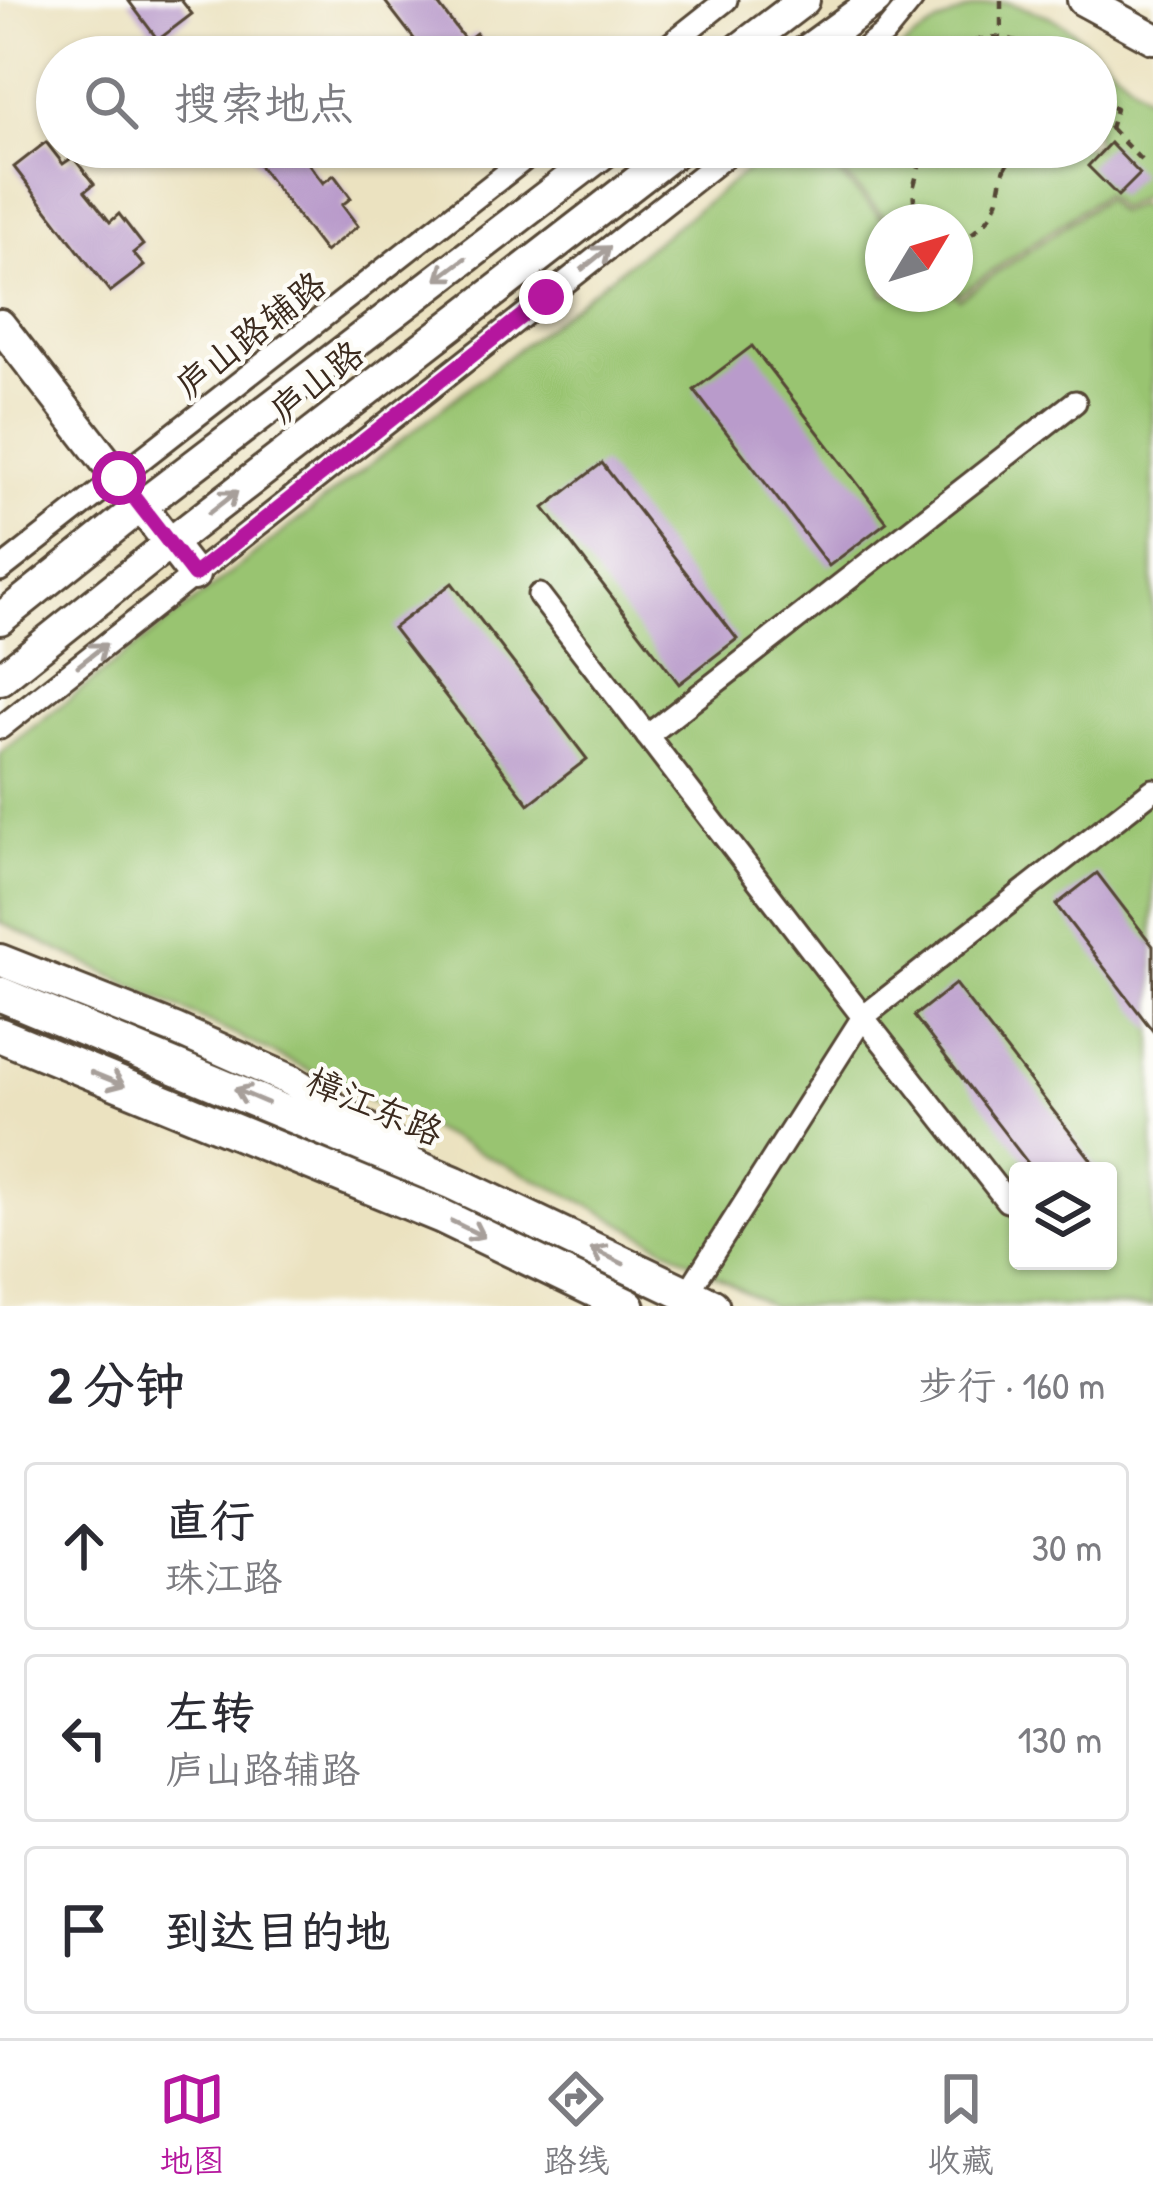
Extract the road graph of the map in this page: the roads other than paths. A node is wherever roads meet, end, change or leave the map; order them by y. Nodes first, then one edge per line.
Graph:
1 (726, 0) edge
2 (876, 0) edge
3 (908, 0) edge
4 (1083, 0) edge
5 (1124, 0) edge
6 (802, 1) edge
7 (1153, 27) edge
8 (681, 36) edge
9 (756, 36) edge
10 (826, 36) edge
11 (835, 36) edge
12 (881, 36) edge
13 (1153, 38) edge
14 (513, 168) edge
15 (584, 168) edge
16 (654, 168) edge
17 (710, 168) edge
18 (0, 325) edge
19 (1075, 402) dead end
20 (119, 478) junction
21 (141, 506) junction
22 (170, 543) junction
23 (0, 570) edge
24 (194, 575) junction
25 (539, 595) dead end
26 (0, 619) edge
27 (0, 680) edge
28 (0, 728) edge
29 (647, 736) junction
30 (1153, 790) edge
31 (0, 959) edge
32 (0, 994) edge
33 (862, 1017) junction
34 (0, 1035) edge
35 (454, 1183) junction
36 (1007, 1201) dead end
37 (700, 1300) edge
38 (628, 1306) edge

1 - 8 street
2 - 10 main road
3 - 11 main road
3 - 12 street
4 - 13 main road
5 - 7 main road
6 - 9 main road
14 - 20 street, 庐山路辅路
15 -> 21 main road, 庐山路
22 -> 16 main road, 庐山路
24 -> 17 street
18 - 20 main road
19 - 29 street
20 - 21 main road
20 - 23 street, 庐山路辅路
21 - 22 main road
21 - 26 main road, 庐山路
22 - 24 main road
22 - 27 main road, 庐山路
28 -> 24 street
25 - 29 street
29 - 33 street
30 - 33 street
31 - 35 main road
35 -> 32 main road, 樟江东路
33 - 36 street
33 - 37 street
34 -> 38 main road, 樟江东路
37 -> 35 main road, 樟江东路

